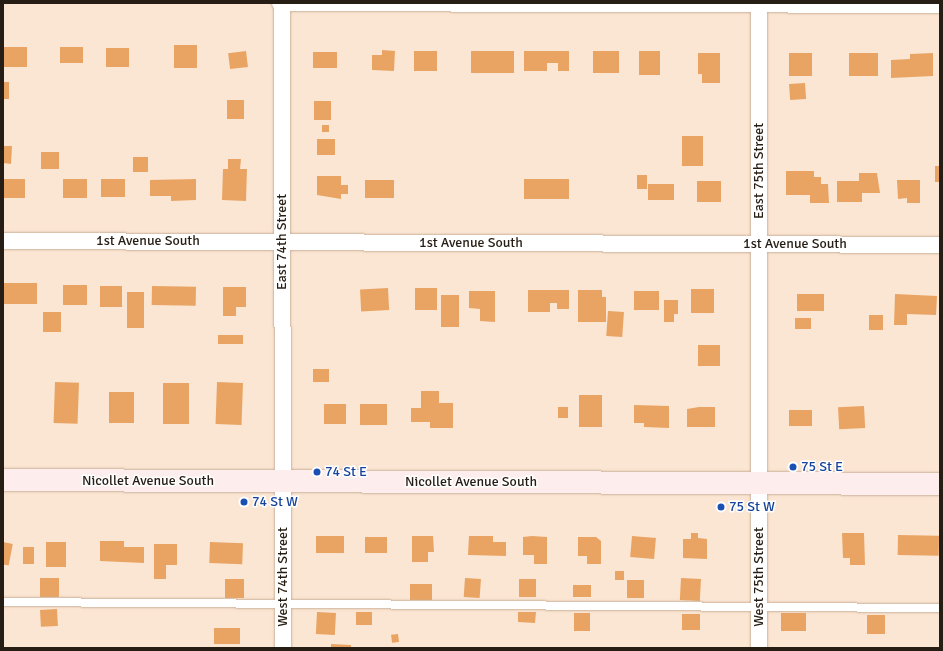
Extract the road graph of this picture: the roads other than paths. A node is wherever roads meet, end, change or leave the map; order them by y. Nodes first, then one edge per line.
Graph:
1 (281, 3) edge
2 (759, 4) edge
3 (940, 5) edge
4 (3, 240) edge
5 (283, 242) junction
6 (759, 244) junction
7 (940, 245) edge
8 (3, 480) edge
9 (283, 482) junction
10 (759, 483) junction
11 (940, 484) edge
12 (3, 602) edge
13 (283, 603) junction
14 (759, 607) junction
15 (940, 608) edge
16 (283, 648) edge
17 (759, 648) edge

1 - 2 street
1 - 5 street, East 74th Street
2 - 3 street
2 - 6 street, East 75th Street
4 - 5 street, 1st Avenue South
5 - 6 street, 1st Avenue South
5 - 9 street, East 74th Street
6 - 7 street, 1st Avenue South
6 - 10 street, East 75th Street
8 - 9 main road, Nicollet Avenue South
9 - 10 main road, Nicollet Avenue South
9 - 13 street, West 74th Street
10 - 11 main road, Nicollet Avenue South
10 - 14 street, West 75th Street
12 - 13 lane
13 - 14 lane
13 - 16 street, West 74th Street
14 - 15 lane
14 - 17 street, West 75th Street

